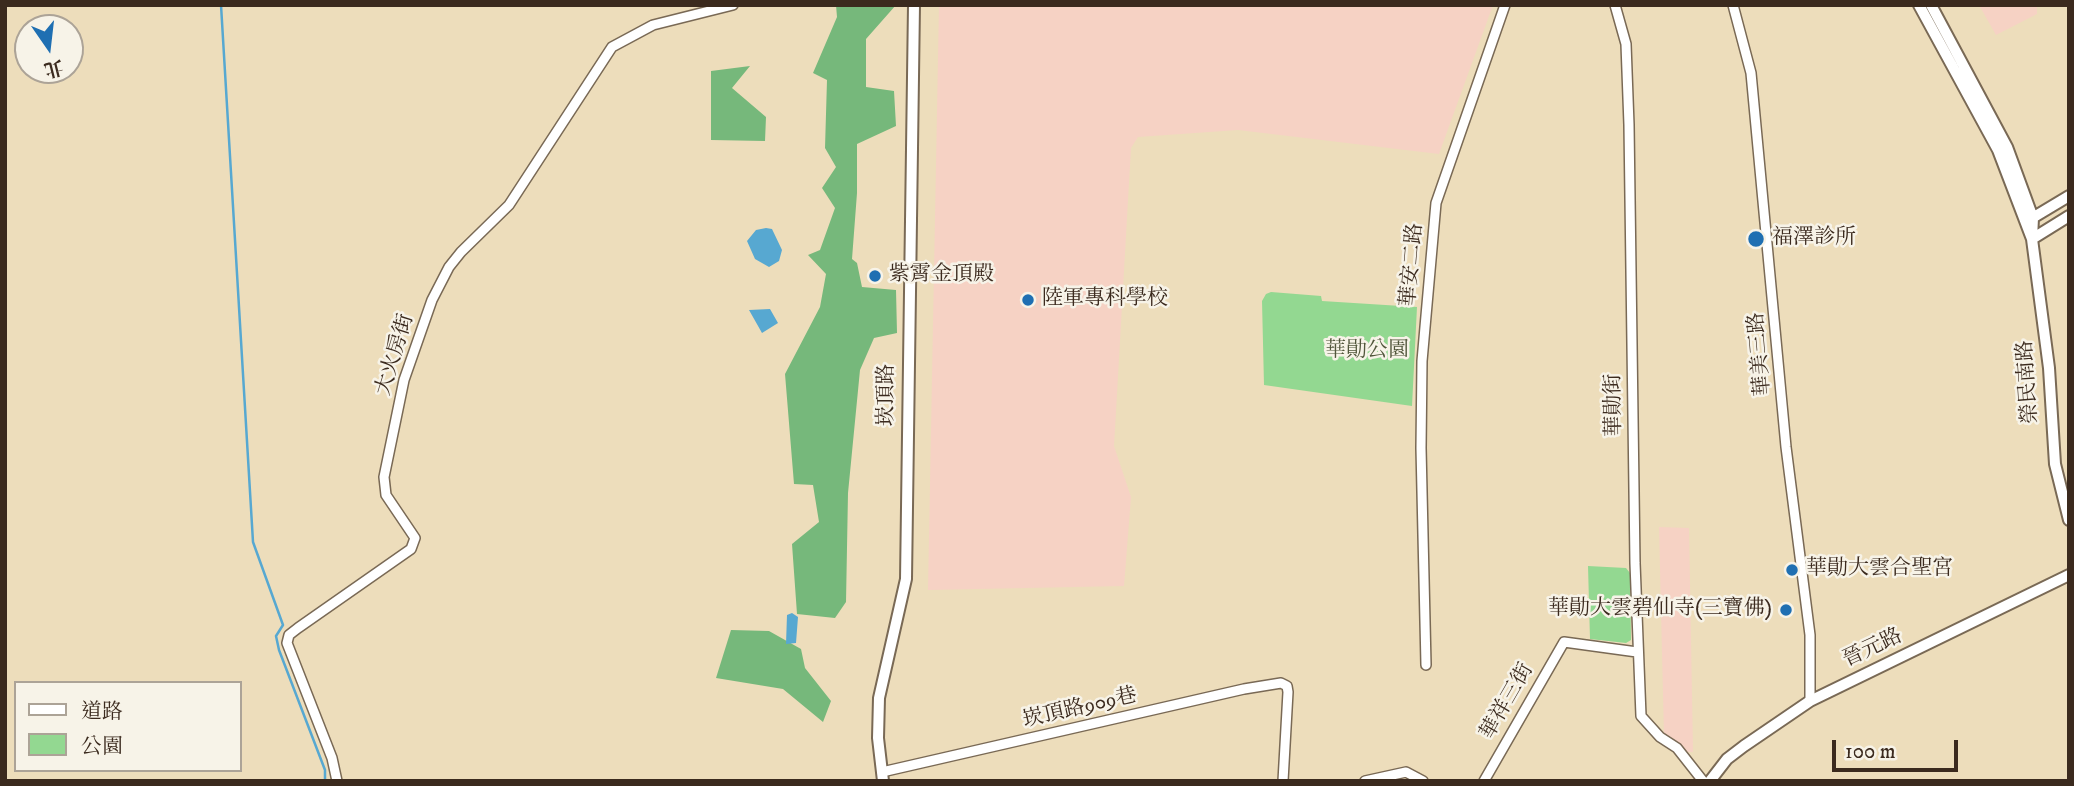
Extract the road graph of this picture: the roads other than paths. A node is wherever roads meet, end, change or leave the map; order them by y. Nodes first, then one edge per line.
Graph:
1 (733, 5) edge
2 (914, 5) edge
3 (1505, 5) edge
4 (1615, 5) edge
5 (1733, 5) edge
6 (1926, 7) edge
7 (2069, 197) edge
8 (2069, 216) edge
9 (2029, 221) junction
10 (2032, 239) junction
11 (2069, 520) edge
12 (2069, 575) edge
13 (1637, 652) junction
14 (1426, 665) dead end
15 (1810, 701) junction
16 (883, 776) edge
17 (337, 781) edge
18 (1283, 781) edge
19 (1365, 781) edge
20 (1423, 781) edge
21 (1483, 781) edge
22 (1703, 781) edge
23 (1710, 781) edge

1 - 17 street, 大火房街
2 - 16 street, 崁頂路
3 - 14 street, 華安二路
4 - 13 street, 華勛街
5 - 15 street, 華美三路
6 - 9 street, 榮民南路
7 - 9 street
8 - 10 street
9 - 10 street, 榮民南路
10 - 11 street, 榮民南路
12 - 15 street, 晉元路
13 - 21 street, 華祥三街
13 - 22 street, 華勛街
15 - 23 street, 晉元路
16 - 18 street, 崁頂路909巷
19 - 20 street

